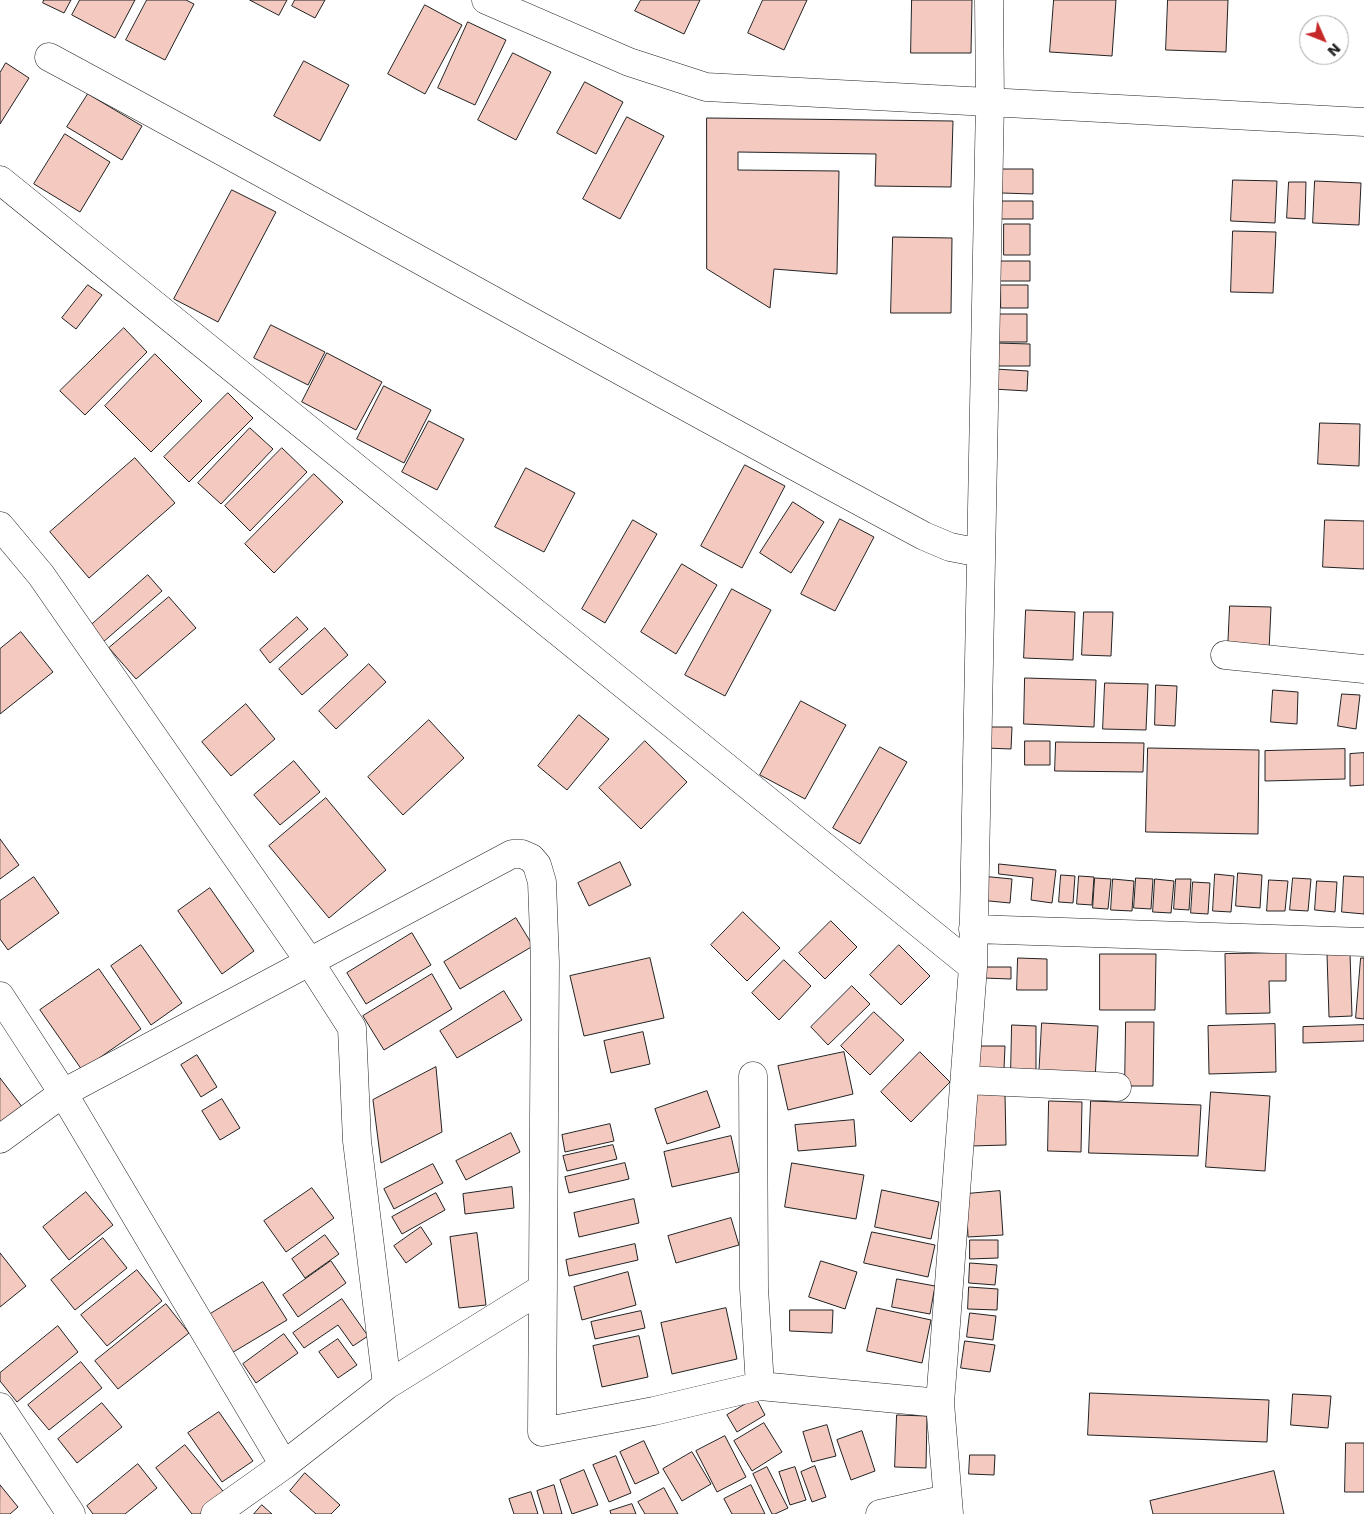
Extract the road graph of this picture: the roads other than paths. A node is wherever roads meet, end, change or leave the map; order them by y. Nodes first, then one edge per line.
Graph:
1 (486, 0) edge
2 (989, 0) edge
3 (49, 57) dead end
4 (990, 101) junction
5 (1364, 122) edge
6 (0, 180) edge
7 (0, 526) edge
8 (981, 553) junction
9 (1225, 655) dead end
10 (1364, 669) edge
11 (974, 929) junction
12 (1364, 942) edge
13 (309, 961) junction
14 (973, 967) junction
15 (0, 996) edge
16 (753, 1076) dead end
17 (965, 1080) junction
18 (1117, 1087) dead end
19 (63, 1093) junction
20 (0, 1139) edge
21 (543, 1288) junction
22 (387, 1385) junction
23 (760, 1386) junction
24 (940, 1403) junction
25 (0, 1407) edge
26 (284, 1465) junction
27 (948, 1506) edge
28 (71, 1514) edge
29 (215, 1514) edge
30 (880, 1514) edge

1 - 4 street
2 - 4 street
3 - 8 street
4 - 5 street
4 - 8 street
6 - 14 street
7 - 13 street
8 - 11 street
9 - 10 street
11 - 12 street
11 - 14 street
13 - 19 street
13 - 21 street
13 - 22 street
14 - 17 street
15 - 19 street
16 - 23 street
17 - 18 street
17 - 24 street
19 - 20 street
19 - 26 street
21 - 22 street
21 - 23 street
22 - 26 street
23 - 24 street
24 - 27 street
25 - 28 street
26 - 29 street
27 - 30 street

